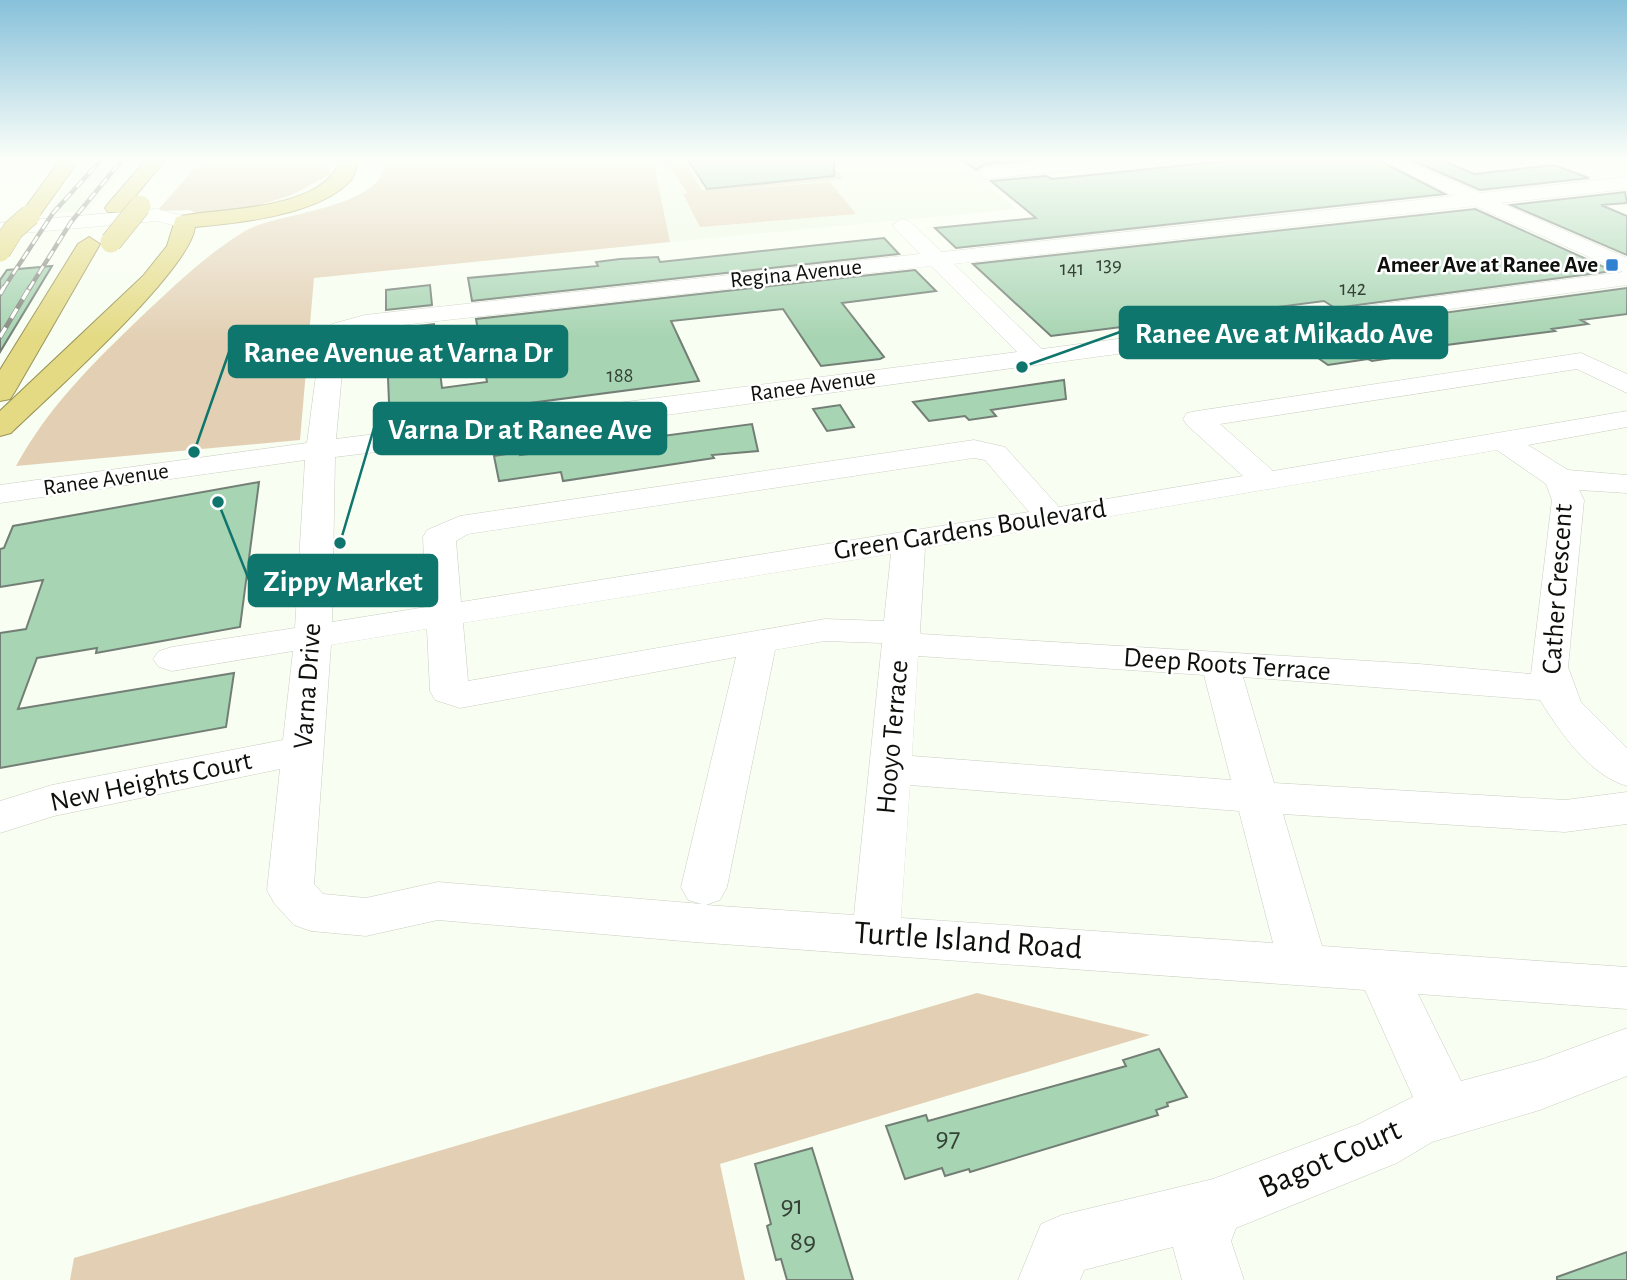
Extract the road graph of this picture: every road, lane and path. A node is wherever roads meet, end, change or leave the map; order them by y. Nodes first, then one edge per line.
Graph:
1 (110, 220) edge
2 (125, 220) edge
3 (202, 220) edge
4 (1288, 220) edge
5 (1524, 220) edge
6 (184, 222) junction
7 (902, 225) dead end
8 (11, 226) edge
9 (100, 243) junction
10 (0, 251) edge
11 (937, 258) junction
12 (1627, 266) edge
13 (1627, 278) edge
14 (341, 329) joint
15 (1034, 355) junction
16 (1627, 385) edge
17 (0, 393) edge
18 (1627, 419) edge
19 (0, 427) edge
20 (1500, 439) junction
21 (322, 449) junction
22 (1560, 479) junction
23 (1266, 480) junction
24 (1627, 484) edge
25 (0, 495) edge
26 (1051, 518) junction
27 (909, 540) junction
28 (444, 615) junction
29 (313, 636) junction
30 (902, 639) junction
31 (758, 641) junction
32 (172, 659) dead end
33 (1220, 664) junction
34 (1551, 688) junction
35 (304, 750) junction
36 (890, 769) junction
37 (1627, 771) edge
38 (1257, 797) junction
39 (1627, 808) edge
40 (0, 817) edge
41 (704, 887) dead end
42 (311, 912) joint
43 (876, 934) junction
44 (1303, 964) junction
45 (1381, 971) junction
46 (1627, 988) edge
47 (1627, 1052) edge
48 (1447, 1110) junction
49 (1213, 1209) junction
50 (1049, 1280) edge
51 (1213, 1280) edge

1 - 9 highway
2 - 9 highway, bridge
3 - 6 highway
4 - 11 street, Regina Avenue
5 - 12 street
6 - 8 street
6 - 19 highway
7 - 11 street
8 - 10 highway, bridge
9 - 17 highway
11 - 14 street, Regina Avenue
11 - 15 street
13 - 15 street, Ranee Avenue
14 - 21 street, Varna Drive
15 - 21 street, Ranee Avenue
16 - 23 street
18 - 20 street, Green Gardens Boulevard
20 - 22 street, Cather Crescent
20 - 23 street, Green Gardens Boulevard
21 - 25 street, Ranee Avenue
21 - 29 street, Varna Drive
22 - 24 street
22 - 34 street, Cather Crescent
23 - 26 street, Green Gardens Boulevard
26 - 27 street, Green Gardens Boulevard
26 - 28 street
27 - 28 street, Green Gardens Boulevard
27 - 30 street, Hooyo Terrace
28 - 29 street, Green Gardens Boulevard
28 - 31 street, Deep Roots Terrace
29 - 32 street, Green Gardens Boulevard
29 - 35 street, Varna Drive
30 - 31 street, Deep Roots Terrace
30 - 33 street, Deep Roots Terrace
30 - 36 street, Hooyo Terrace
31 - 41 street
33 - 34 street, Deep Roots Terrace
33 - 38 street
34 - 37 street
35 - 40 street, New Heights Court
35 - 42 street, Varna Drive
36 - 38 street
36 - 43 street, Hooyo Terrace
38 - 39 street
38 - 44 street
42 - 43 street, Turtle Island Road
43 - 44 street, Turtle Island Road
44 - 45 street, Turtle Island Road
45 - 46 street, Turtle Island Road
45 - 48 street
47 - 48 street, Bagot Court
48 - 49 street, Bagot Court
49 - 50 street, Bagot Court
49 - 51 street

